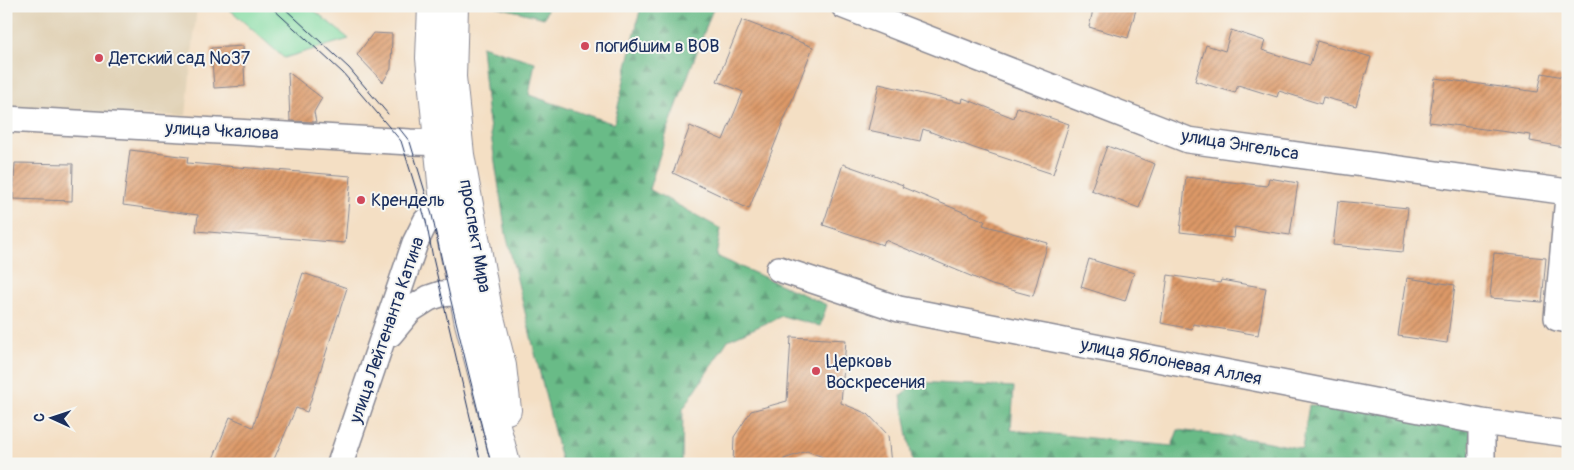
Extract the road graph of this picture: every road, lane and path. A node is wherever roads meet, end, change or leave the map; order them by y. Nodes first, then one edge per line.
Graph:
1 (432, 6) edge
2 (454, 6) edge
3 (844, 6) edge
4 (6, 119) edge
5 (448, 142) junction
6 (1568, 192) edge
7 (1568, 197) edge
8 (444, 203) junction
9 (780, 269) dead end
10 (462, 292) junction
11 (488, 310) junction
12 (1568, 320) edge
13 (380, 345) junction
14 (1482, 422) junction
15 (1568, 434) edge
16 (340, 464) edge
17 (506, 464) edge
18 (513, 464) edge
19 (1482, 464) edge

1 - 5 main road, проспект Мира
2 - 5 main road, проспект Мира
3 - 6 street, улица Энгельса
4 - 5 street, улица Чкалова
5 - 8 main road, проспект Мира
5 - 11 main road, проспект Мира
7 - 12 street
8 - 10 main road, проспект Мира
8 - 13 street, улица Лейтенанта Катина
9 - 14 street, улица Яблоневая Аллея
10 - 11 street
10 - 13 street
10 - 17 main road, проспект Мира
11 - 18 main road, проспект Мира
13 - 16 street, улица Лейтенанта Катина
14 - 15 street, улица Яблоневая Аллея
14 - 19 street

